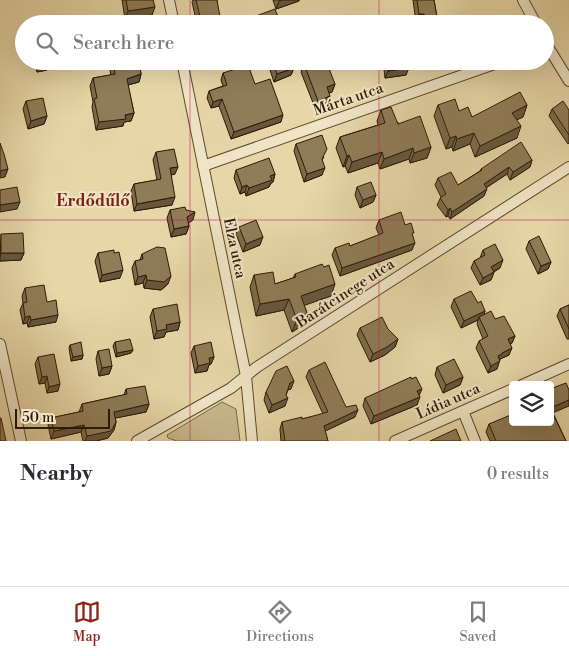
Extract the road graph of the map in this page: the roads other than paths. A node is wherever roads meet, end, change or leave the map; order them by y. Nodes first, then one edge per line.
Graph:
1 (169, 0) edge
2 (523, 0) edge
3 (172, 15) edge
4 (531, 15) edge
5 (554, 58) edge
6 (184, 70) edge
7 (477, 70) edge
8 (569, 81) edge
9 (203, 166) junction
10 (569, 167) edge
11 (0, 344) edge
12 (569, 364) edge
13 (246, 376) junction
14 (531, 381) edge
15 (509, 391) edge
16 (463, 411) junction
17 (153, 437) edge
18 (21, 441) edge
19 (137, 441) edge
20 (252, 441) edge
21 (395, 441) edge
22 (475, 441) edge

1 - 3 street
2 - 4 street
5 - 8 street
6 - 9 street, Elza utca
7 - 9 street, Márta utca
9 - 13 street, Elza utca
10 - 13 street, Barátcinege utca
11 - 18 street
12 - 14 street
13 - 17 street, Barátcinege utca
13 - 20 street, Elza utca
15 - 16 street, Lídia utca
16 - 21 street, Lídia utca
16 - 22 street
17 - 19 street, Barátcinege utca

